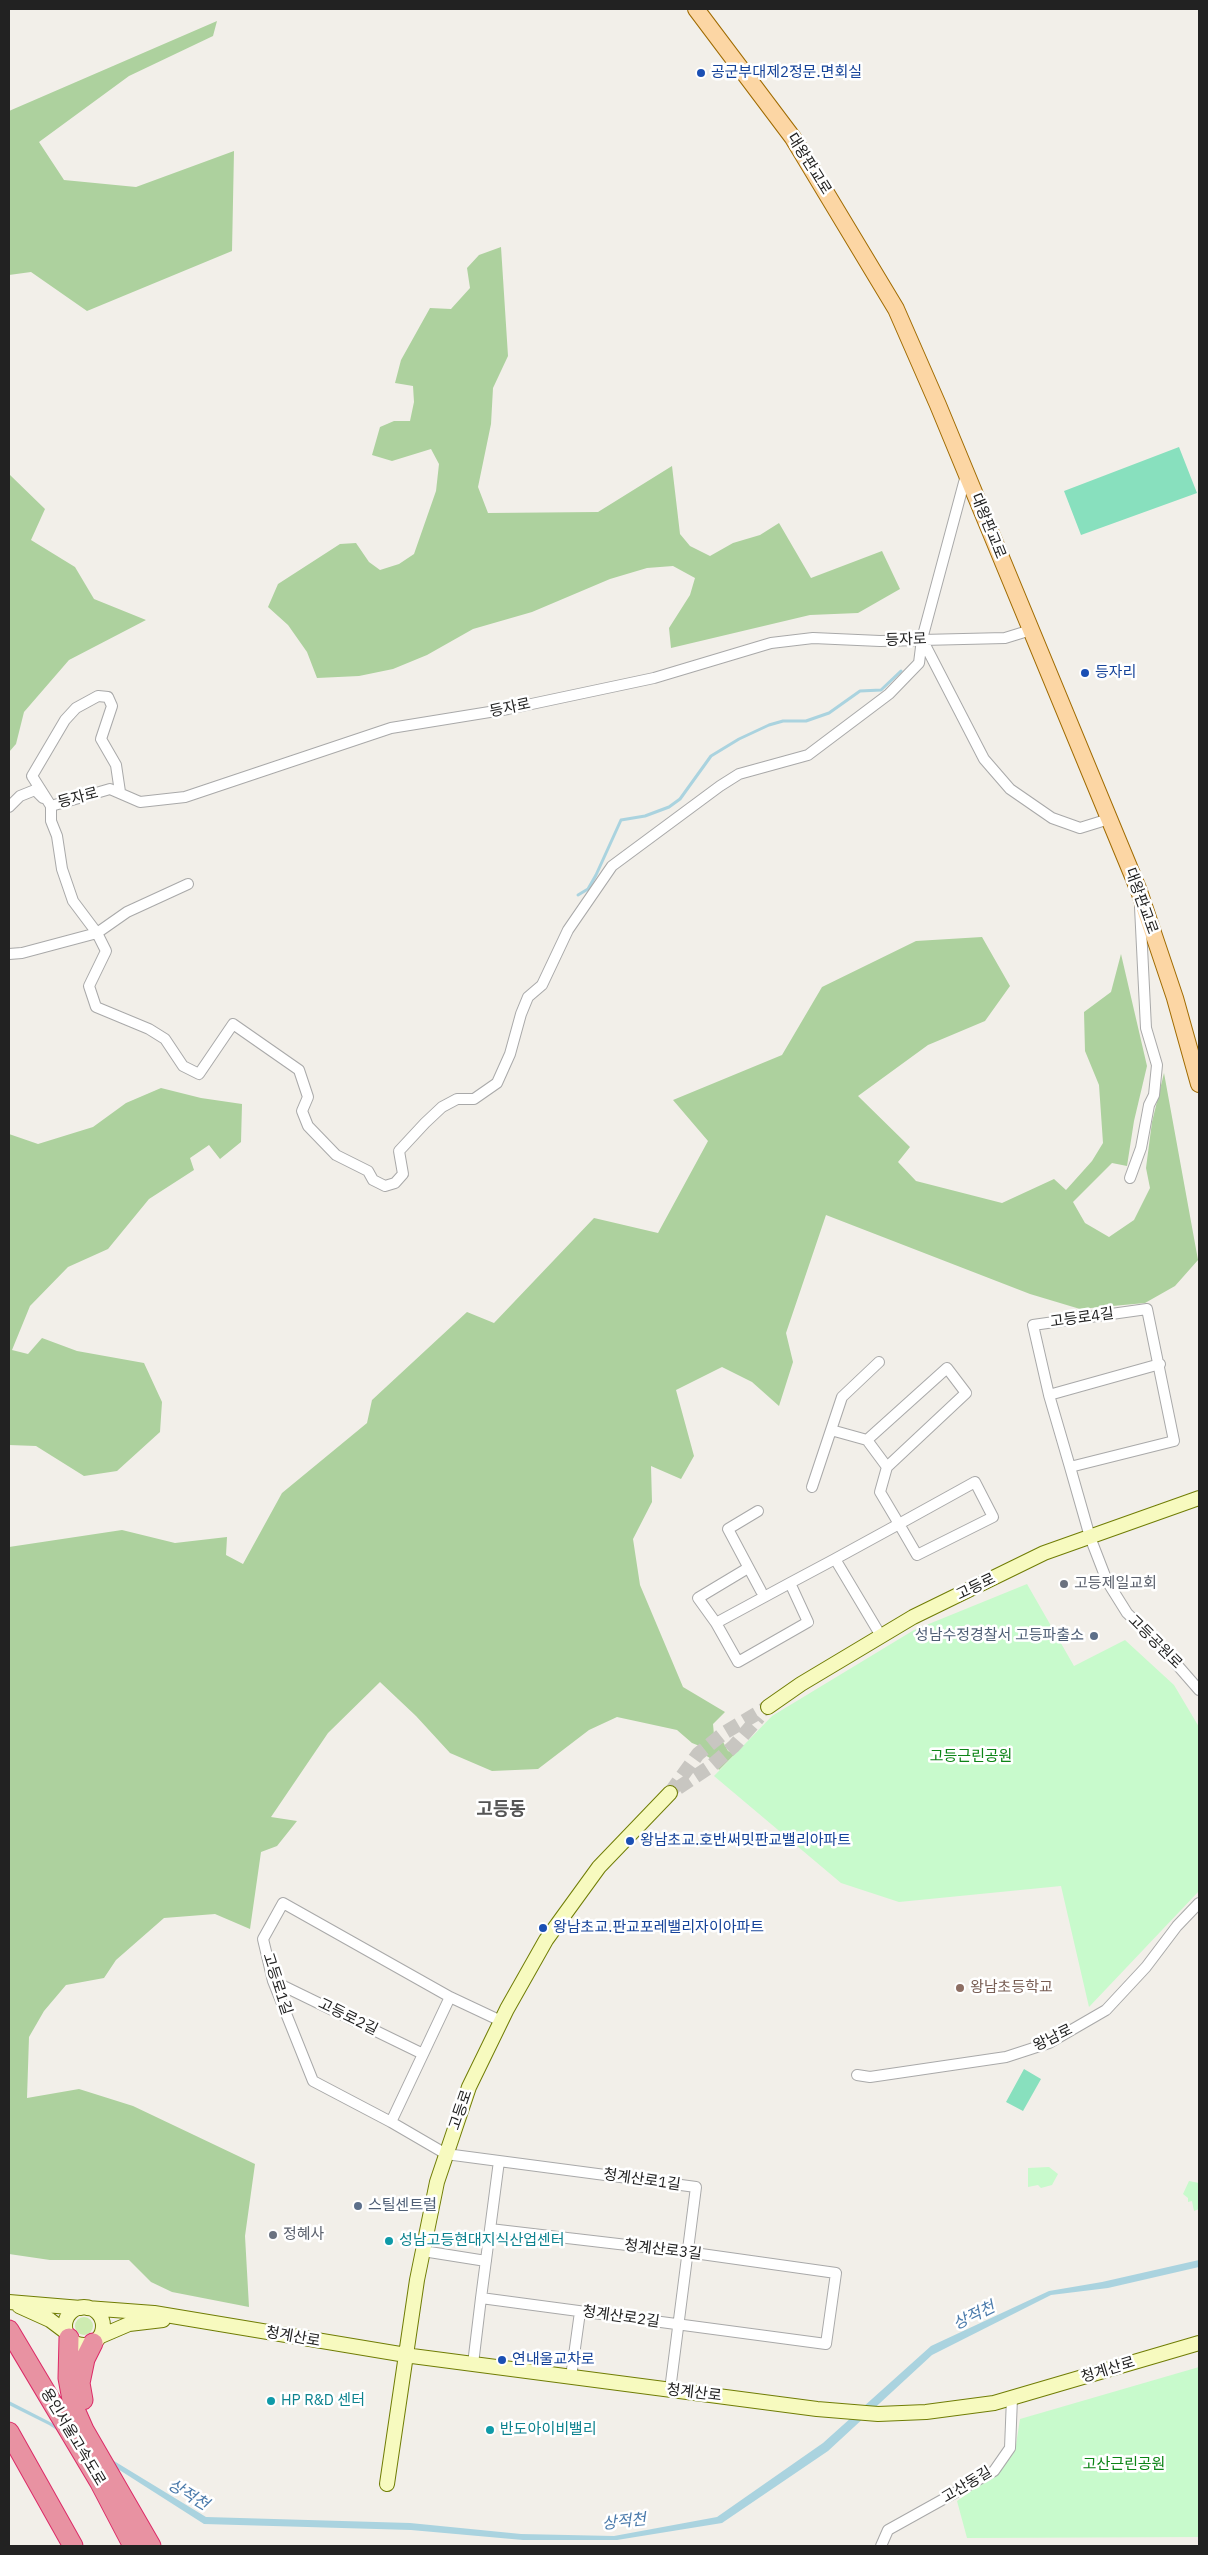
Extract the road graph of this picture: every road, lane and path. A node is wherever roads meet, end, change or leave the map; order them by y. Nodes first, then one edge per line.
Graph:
1 (696, 9) edge
2 (966, 474) junction
3 (1031, 630) junction
4 (922, 639) junction
5 (120, 792) junction
6 (51, 806) junction
7 (9, 807) edge
8 (1110, 819) junction
9 (188, 884) dead end
10 (1139, 891) junction
11 (97, 933) junction
12 (9, 954) edge
13 (1199, 1084) edge
14 (1130, 1178) dead end
15 (879, 1362) dead end
16 (1160, 1364) junction
17 (1049, 1395) junction
18 (831, 1430) junction
19 (867, 1440) junction
20 (886, 1467) junction
21 (1070, 1467) junction
22 (812, 1487) dead end
23 (1199, 1498) edge
24 (758, 1511) dead end
25 (899, 1524) junction
26 (1090, 1537) junction
27 (835, 1559) junction
28 (748, 1568) junction
29 (790, 1583) junction
30 (761, 1590) dead end
31 (716, 1623) junction
32 (882, 1636) junction
33 (1199, 1690) edge
34 (768, 1707) tunnel mouth
35 (670, 1793) tunnel mouth
36 (1199, 1903) edge
37 (273, 1981) junction
38 (450, 1997) junction
39 (501, 2021) junction
40 (423, 2054) junction
41 (857, 2075) dead end
42 (391, 2122) junction
43 (446, 2154) junction
44 (499, 2161) junction
45 (490, 2229) junction
46 (423, 2251) junction
47 (687, 2252) junction
48 (486, 2261) junction
49 (836, 2273) joint
50 (482, 2298) junction
51 (9, 2303) edge
52 (84, 2308) junction
53 (580, 2312) junction
54 (184, 2319) junction
55 (678, 2325) junction
56 (9, 2330) edge
57 (68, 2335) junction
58 (97, 2339) junction
59 (1199, 2343) edge
60 (405, 2355) junction
61 (473, 2364) junction
62 (571, 2377) junction
63 (670, 2390) junction
64 (1012, 2398) junction
65 (89, 2428) junction
66 (9, 2432) edge
67 (387, 2484) dead end
68 (73, 2546) edge
69 (133, 2546) edge
70 (151, 2546) edge
71 (162, 2546) edge
72 (881, 2546) edge

1 - 2 main road, 대왕판교로
2 - 3 main road, 대왕판교로
2 - 4 street
3 - 4 street, 등자로
3 - 8 main road, 대왕판교로
4 - 5 street, 등자로
4 - 8 street
4 - 11 street
5 - 6 street, 등자로
5 - 6 street
6 - 7 street, 등자로
6 - 11 street
8 - 10 main road, 대왕판교로
9 - 11 street
10 - 13 main road, 대왕판교로
10 - 14 street
11 - 12 street
15 - 18 street
16 - 17 street
16 - 17 street, 고등로4길
16 - 21 street, 고등로4길
17 - 21 street, 고등로4길
18 - 19 street
18 - 22 street
19 - 20 street
19 - 20 street
20 - 25 street
21 - 26 street, 고등로4길
23 - 26 main road, 고등로
24 - 28 street
25 - 25 street
25 - 27 street
26 - 32 main road, 고등로
26 - 33 street, 고등공원로
27 - 29 street
27 - 32 street
28 - 30 street
28 - 31 street
29 - 31 street
29 - 31 street
32 - 34 main road, 고등로
35 - 39 main road, 고등로
36 - 41 street, 왕남로
37 - 38 street, 고등로1길
37 - 40 street, 고등로2길
37 - 42 street, 고등로1길
38 - 39 street, 고등로1길
38 - 40 street
39 - 43 main road, 고등로
40 - 42 street
42 - 43 street, 고등로1길
43 - 44 street, 청계산로1길
43 - 46 main road, 고등로
44 - 45 street
44 - 47 street, 청계산로1길
45 - 47 street, 청계산로3길
45 - 48 street
46 - 48 street
46 - 60 main road, 고등로
47 - 49 street, 청계산로3길
47 - 55 street, 청계산로1길
48 - 50 street
49 - 55 street, 청계산로2길
50 - 53 street, 청계산로2길
50 - 61 street
51 - 52 main road, 청계산로
51 - 57 main road, 청계산로
52 - 54 main road, 청계산로
52 - 57 main road
52 - 58 main road
53 - 55 street, 청계산로2길
53 - 62 street
54 - 58 main road, 청계산로
54 - 60 main road, 청계산로
55 - 63 street, 청계산로1길
56 - 69 highway, 용인서울고속도로
57 - 58 main road
57 - 65 highway
58 - 65 highway
59 - 64 main road, 청계산로
60 - 61 main road, 청계산로
60 - 67 main road, 고등로
61 - 62 main road, 청계산로
62 - 63 main road, 청계산로
63 - 64 main road, 청계산로
64 - 72 street, 고산동길
65 - 70 highway
65 - 71 highway
66 - 68 highway

